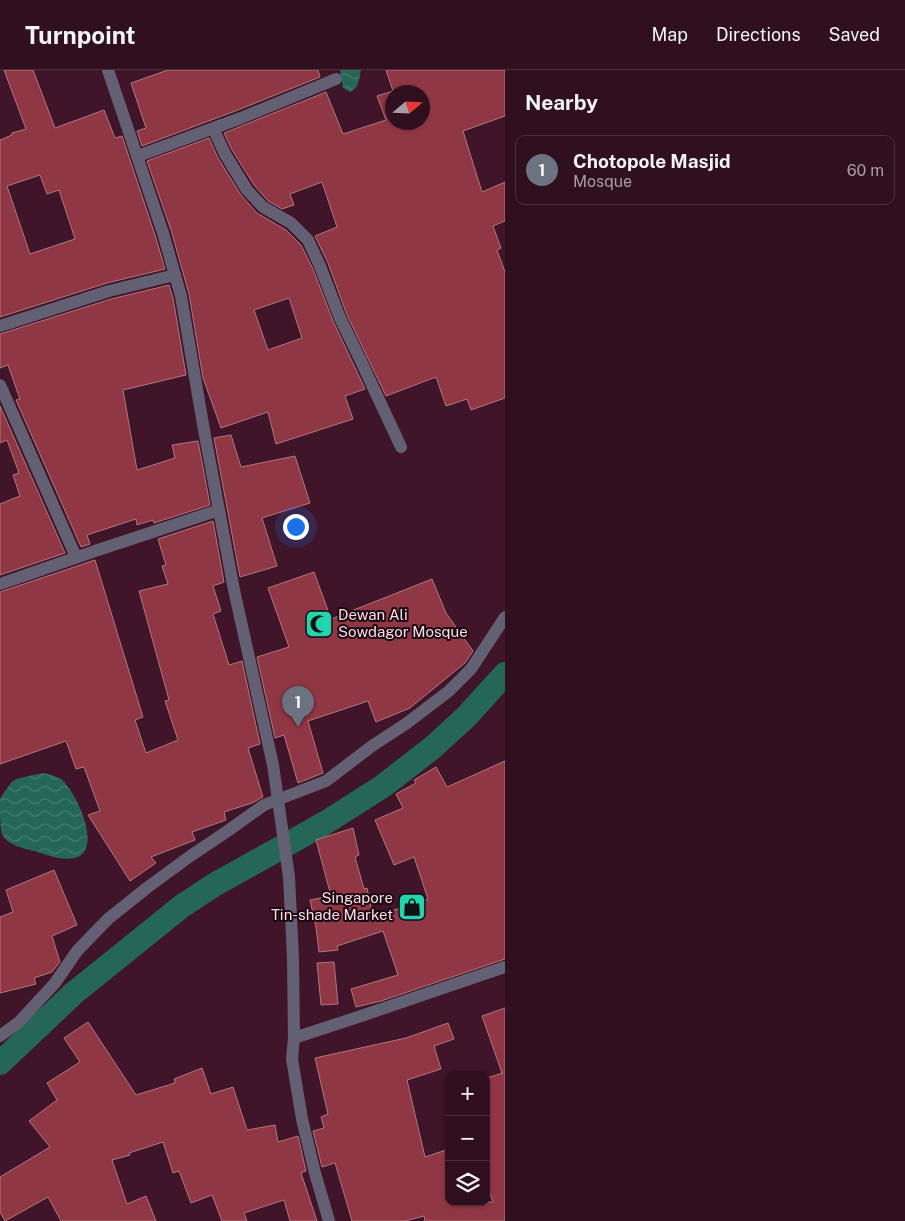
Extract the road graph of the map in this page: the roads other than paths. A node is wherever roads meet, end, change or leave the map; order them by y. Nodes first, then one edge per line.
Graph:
1 (108, 70) edge
2 (336, 79) dead end
3 (213, 128) junction
4 (138, 156) junction
5 (175, 275) junction
6 (0, 326) edge
7 (0, 385) edge
8 (401, 447) dead end
9 (219, 510) junction
10 (76, 557) junction
11 (0, 584) edge
12 (505, 617) edge
13 (505, 966) edge
14 (0, 1036) edge
15 (294, 1038) junction
16 (328, 1221) edge

1 - 4 street
2 - 3 street
3 - 4 street
3 - 8 street
4 - 5 street
5 - 6 street
5 - 9 street
7 - 10 street
9 - 10 street
9 - 15 street, bridge
10 - 11 street
12 - 14 street
13 - 15 street
15 - 16 street

